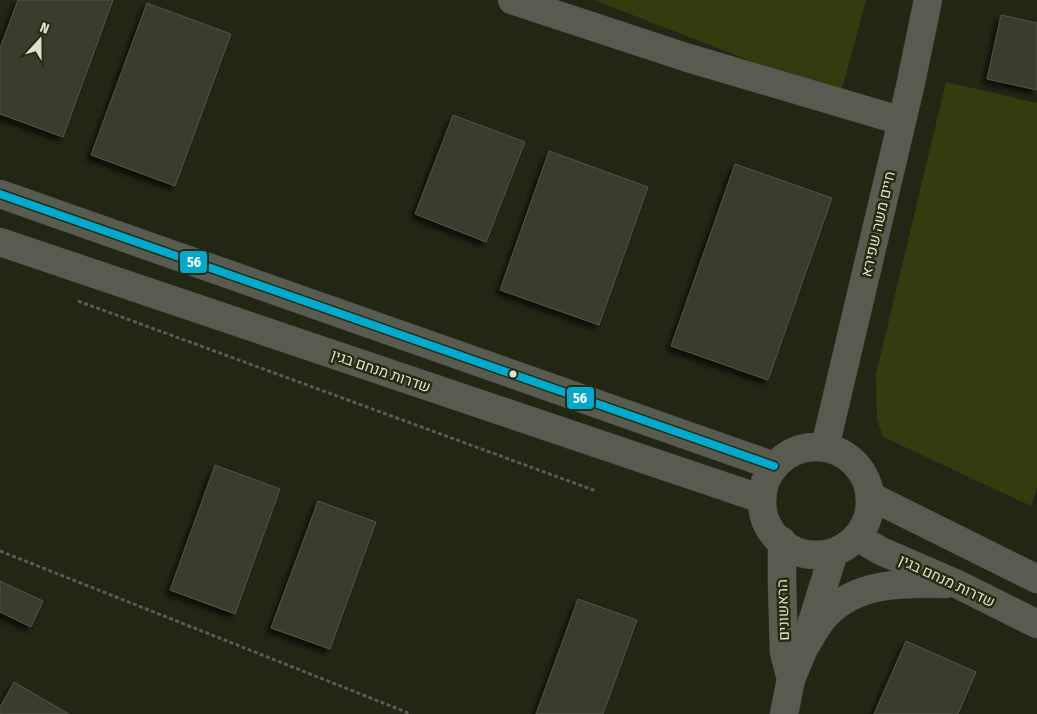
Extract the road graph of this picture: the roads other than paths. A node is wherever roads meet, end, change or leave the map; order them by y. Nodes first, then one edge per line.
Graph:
1 (512, 0) edge
2 (928, 0) edge
3 (902, 121) junction
4 (0, 194) edge
5 (0, 242) edge
6 (825, 447) junction
7 (774, 466) junction
8 (870, 496) junction
9 (762, 499) junction
10 (857, 537) junction
11 (782, 541) junction
12 (834, 552) junction
13 (1037, 579) edge
14 (957, 584) junction
15 (1037, 624) edge
16 (804, 648) junction
17 (790, 679) junction
18 (784, 714) edge

1 - 3 street
2 - 3 street, חיים משה שפירא
3 - 6 street, חיים משה שפירא
4 - 7 street
5 - 9 street, שדרות מנחם בגין
6 - 7 street
6 - 8 street
7 - 9 street
8 - 10 street
8 - 13 street
9 - 11 street
10 - 12 street
10 - 14 street, שדרות מנחם בגין
11 - 12 street
11 - 17 street, הראשונים
12 - 16 street, הראשונים
14 - 15 street, שדרות מנחם בגין
14 - 16 street
16 - 17 street, הראשונים
17 - 18 street, הראשונים

